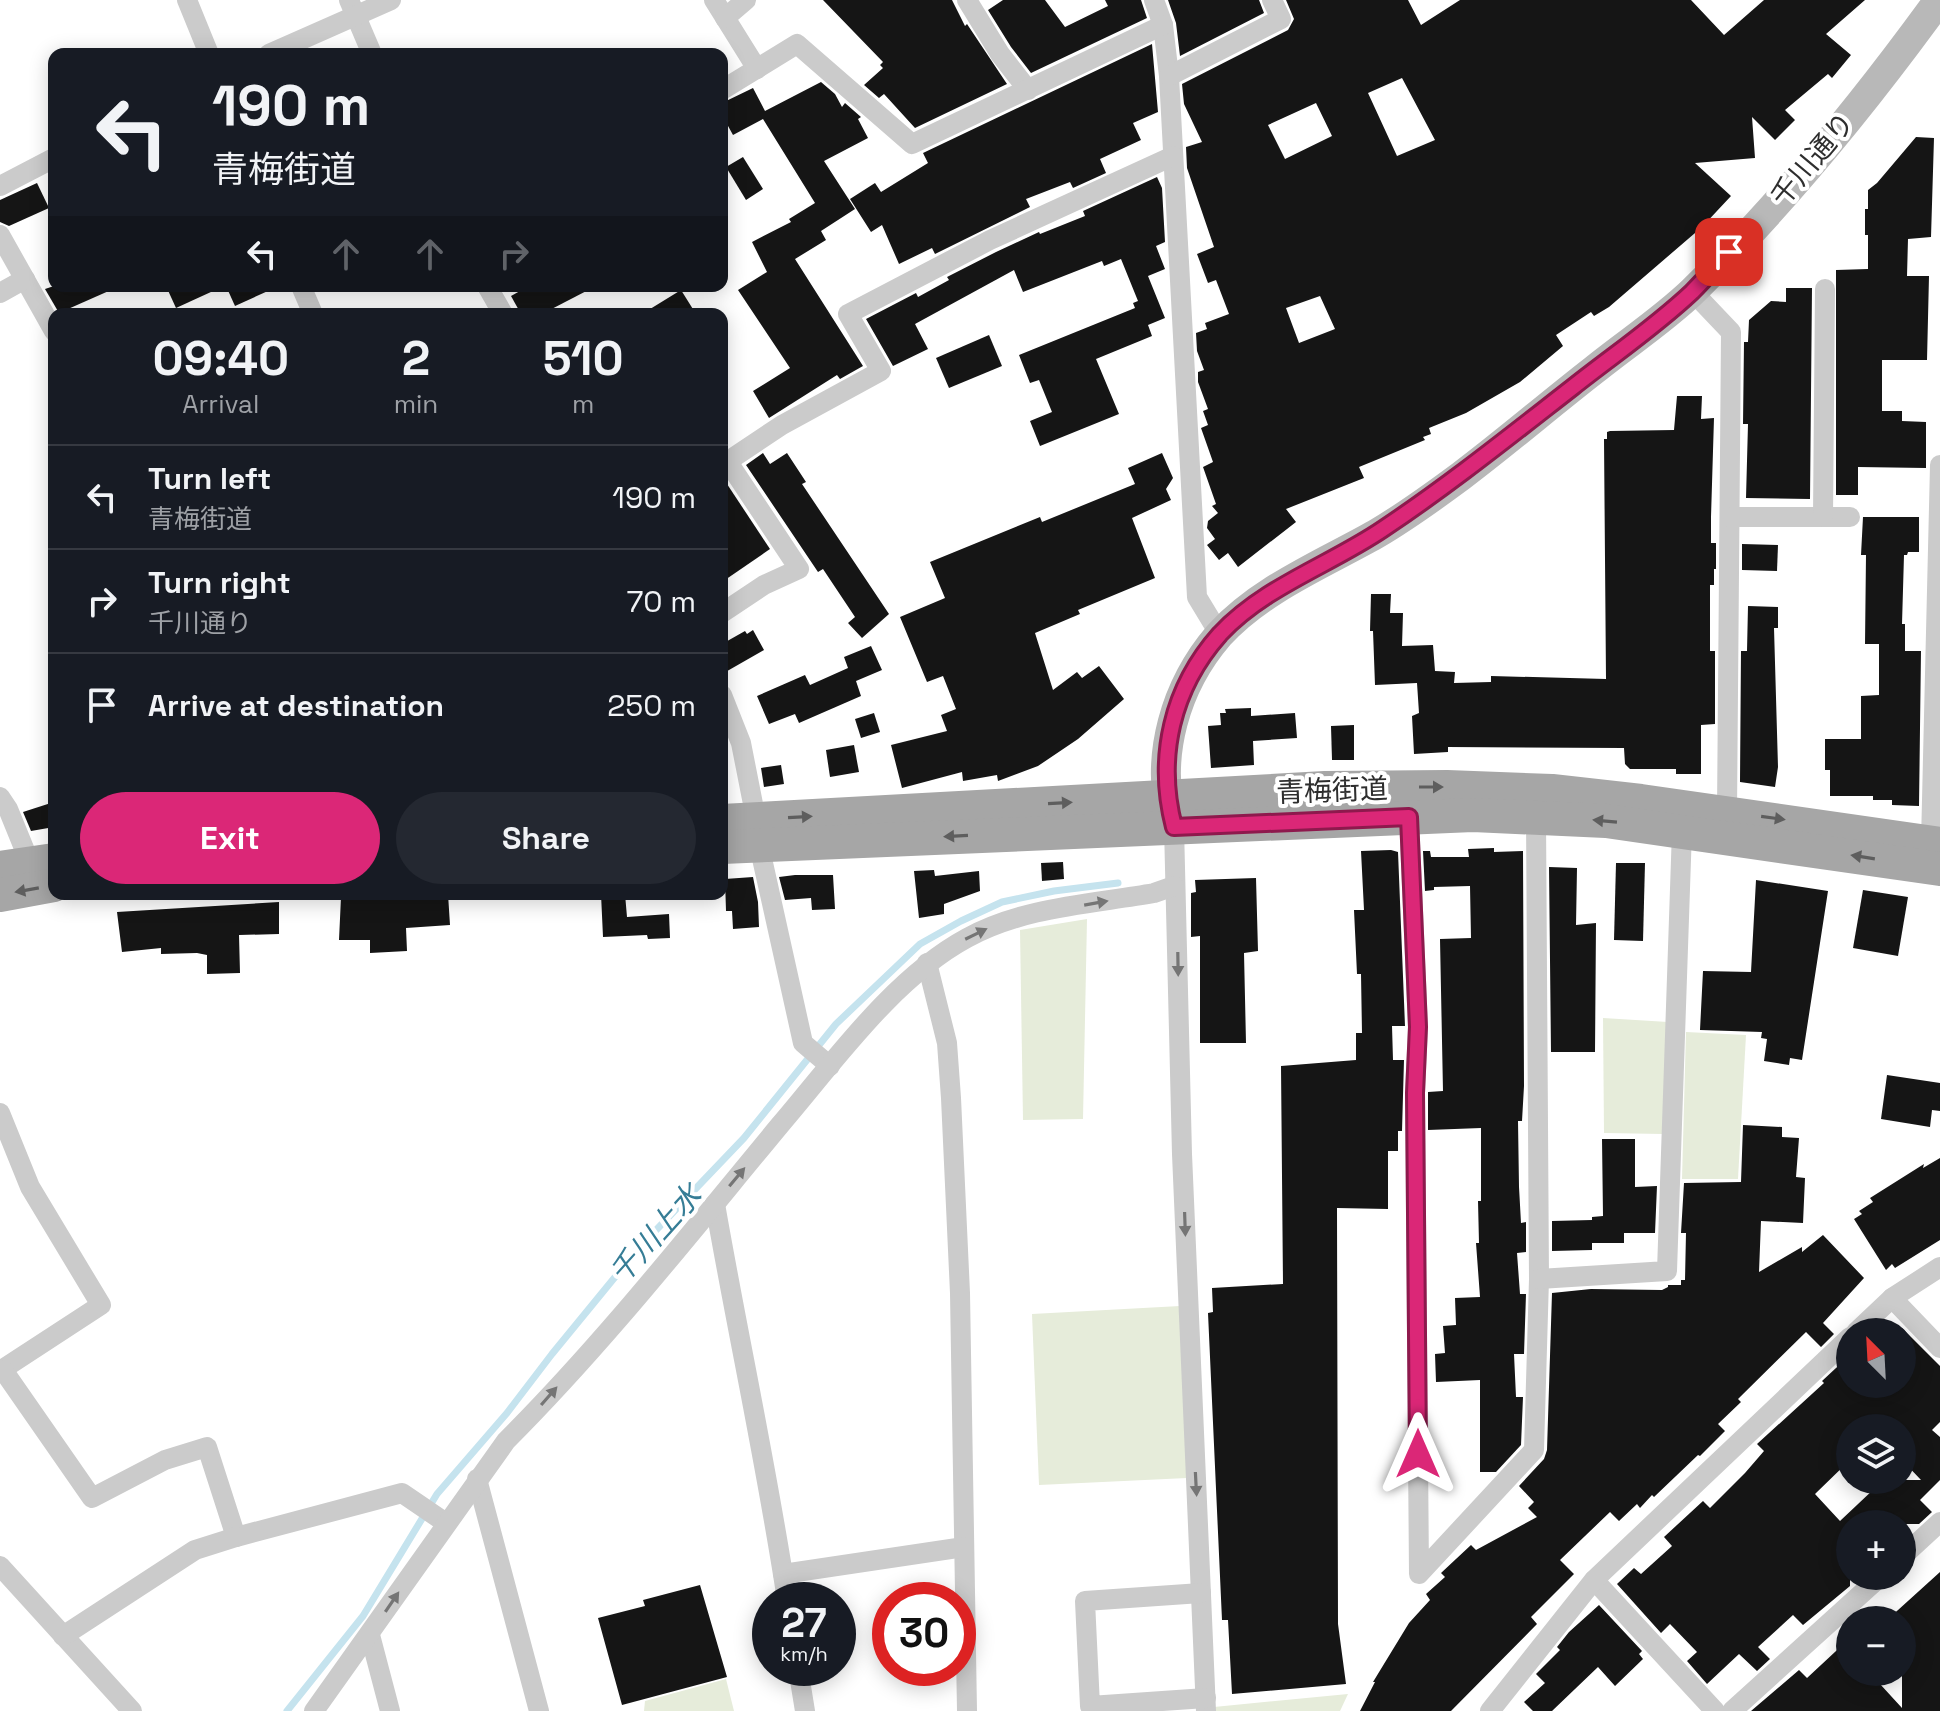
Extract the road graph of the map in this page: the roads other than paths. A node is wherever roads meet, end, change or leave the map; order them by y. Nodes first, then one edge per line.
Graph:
1 (187, 0) edge
2 (391, 0) edge
3 (714, 0) edge
4 (746, 0) edge
5 (967, 0) edge
6 (1154, 0) edge
7 (1272, 0) edge
8 (1939, 0) edge
9 (352, 8) edge
10 (725, 18) junction
11 (1163, 25) junction
12 (207, 48) edge
13 (280, 48) edge
14 (369, 48) edge
15 (757, 69) junction
16 (1169, 76) junction
17 (728, 86) edge
18 (1028, 90) junction
19 (1173, 156) junction
20 (48, 161) edge
21 (0, 186) edge
22 (0, 235) edge
23 (25, 279) junction
24 (1825, 289) dead end
25 (1692, 291) junction
26 (0, 293) edge
27 (48, 320) edge
28 (728, 462) edge
29 (1940, 465) edge
30 (728, 468) edge
31 (1730, 517) junction
32 (1823, 517) junction
33 (1850, 517) dead end
34 (728, 609) edge
35 (1220, 635) junction
36 (728, 710) edge
37 (0, 797) edge
38 (1170, 812) junction
39 (1727, 812) junction
40 (1409, 817) junction
41 (1536, 817) junction
42 (728, 823) edge
43 (1682, 830) junction
44 (757, 832) junction
45 (728, 844) edge
46 (1937, 852) edge
47 (34, 869) edge
48 (1174, 886) junction
49 (0, 895) edge
50 (927, 963) junction
51 (826, 1063) junction
52 (0, 1113) edge
53 (715, 1204) junction
54 (1940, 1267) edge
55 (1539, 1279) junction
56 (1892, 1298) junction
57 (1871, 1318) edge
58 (1940, 1348) edge
59 (1836, 1350) edge
60 (1, 1371) edge
61 (477, 1479) junction
62 (441, 1519) junction
63 (1940, 1522) edge
64 (236, 1537) junction
65 (1916, 1544) edge
66 (964, 1547) junction
67 (0, 1566) edge
68 (783, 1574) junction
69 (1594, 1580) junction
70 (784, 1582) edge
71 (1866, 1590) edge
72 (1201, 1593) junction
73 (370, 1635) junction
74 (63, 1636) junction
75 (801, 1686) edge
76 (1206, 1704) edge
77 (132, 1711) edge
78 (314, 1711) edge
79 (390, 1711) edge
80 (539, 1711) edge
81 (805, 1711) edge
82 (967, 1711) edge
83 (1490, 1711) edge
84 (1715, 1711) edge
85 (1732, 1711) edge

1 - 12 street
2 - 9 street
3 - 10 street
4 - 10 street
5 - 18 street
6 - 11 street
7 - 16 street
8 - 25 main road, 千川通り
9 - 13 street
9 - 14 street
10 - 15 street
11 - 16 street
11 - 18 street
15 - 17 street
15 - 18 street
16 - 19 street
19 - 28 street
19 - 35 street
20 - 21 street
22 - 23 street
23 - 26 street
23 - 27 street
24 - 32 street
25 - 31 street
25 - 35 main road, 千川通り
29 - 46 street
30 - 34 street
31 - 32 street
31 - 39 street
32 - 33 street
35 - 38 main road, 千川通り
36 - 44 street
37 - 47 street
38 -> 39 main road, 青梅街道
38 - 40 main road, 青梅街道
38 - 44 main road, 青梅街道
38 - 48 street
39 -> 46 main road, 青梅街道
40 - 41 main road, 青梅街道
40 - 55 street
43 -> 41 main road, 青梅街道
41 - 55 street
42 - 44 main road, 青梅街道
46 -> 43 main road, 青梅街道
43 - 55 street
44 - 45 main road, 青梅街道
44 - 51 street
47 -> 49 main road
50 -> 48 street
48 -> 72 street
50 - 51 street
50 - 66 street
53 -> 51 street
52 - 60 street
61 -> 53 street
53 - 68 street
54 - 56 street
56 - 57 street
56 - 58 street
59 - 69 street
60 - 64 street
61 - 62 street
61 - 80 street
62 - 64 street
73 -> 62 street
63 - 65 street
64 - 74 street
66 - 68 street
66 - 82 street
67 - 74 street
68 - 70 street
69 - 83 street
69 - 84 street
71 - 85 street
72 - 76 street
72 - 76 street
73 - 78 street
73 - 79 street
74 - 77 street
75 - 81 street

